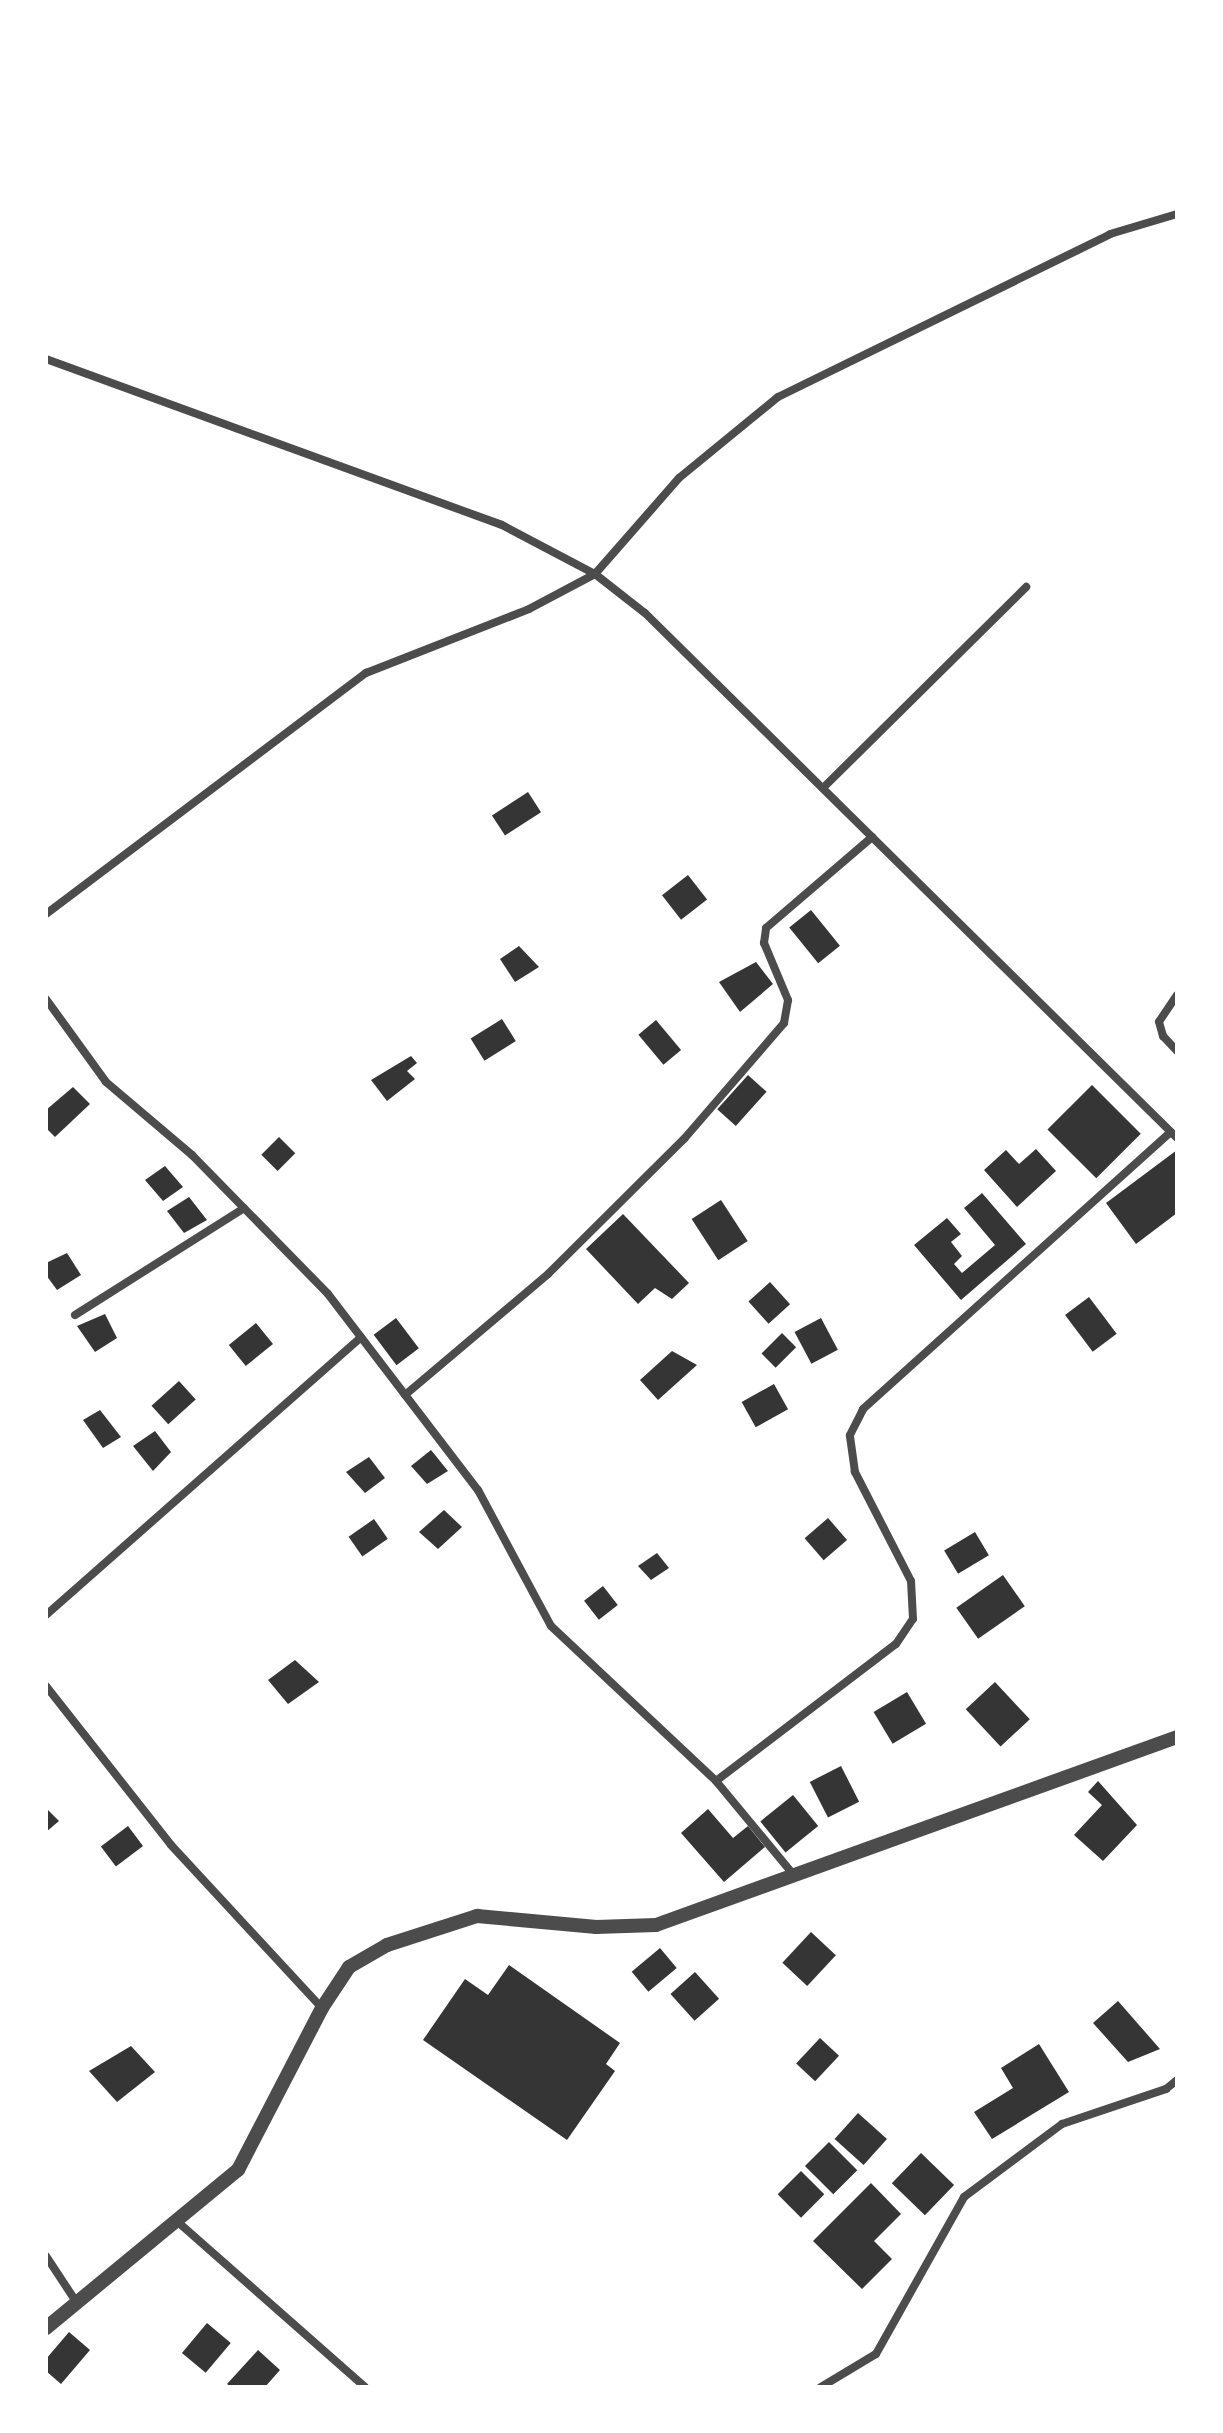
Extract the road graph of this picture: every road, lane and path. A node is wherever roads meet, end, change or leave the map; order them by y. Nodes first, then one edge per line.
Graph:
1 (1177, 214) edge
2 (46, 359) edge
3 (595, 574) junction
4 (1026, 587) dead end
5 (823, 788) junction
6 (872, 837) junction
7 (46, 914) edge
8 (1177, 995) edge
9 (46, 999) edge
10 (1177, 1051) edge
11 (1174, 1135) edge
12 (244, 1208) junction
13 (75, 1315) dead end
14 (361, 1337) junction
15 (405, 1395) junction
16 (46, 1615) edge
17 (46, 1686) edge
18 (1177, 1737) edge
19 (716, 1781) junction
20 (793, 1874) junction
21 (322, 2008) junction
22 (1177, 2080) edge
23 (179, 2223) junction
24 (46, 2256) edge
25 (77, 2303) junction
26 (46, 2328) edge
27 (365, 2387) edge
28 (821, 2387) edge

1 - 3 street
2 - 3 street
3 - 5 street
3 - 7 street
4 - 5 street
5 - 6 street
6 - 11 street
6 - 15 street
8 - 10 street
9 - 12 street
11 - 19 street
12 - 13 street
12 - 14 street
14 - 15 street
14 - 16 street
15 - 19 street
17 - 21 street
18 - 20 street
19 - 20 street
20 - 21 street
21 - 23 street
22 - 28 street
23 - 25 street
23 - 27 street
24 - 25 street
25 - 26 street

